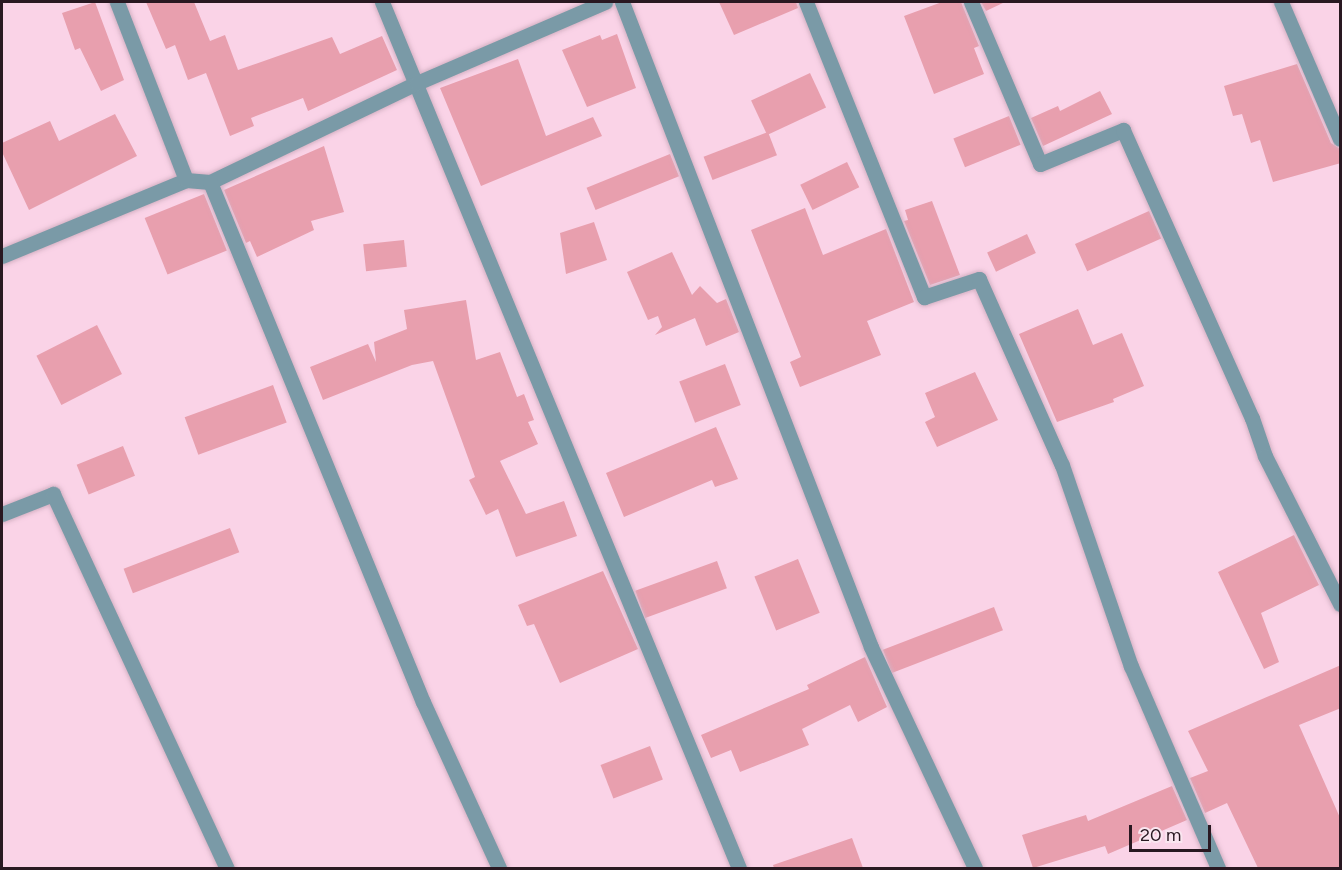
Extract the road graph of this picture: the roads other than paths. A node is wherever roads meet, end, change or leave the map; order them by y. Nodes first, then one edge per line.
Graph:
1 (117, 2) edge
2 (382, 2) edge
3 (605, 2) edge
4 (622, 2) edge
5 (806, 2) edge
6 (971, 2) edge
7 (1281, 2) edge
8 (417, 83) junction
9 (1341, 140) edge
10 (186, 180) junction
11 (210, 182) junction
12 (2, 256) edge
13 (2, 513) edge
14 (1341, 604) edge
15 (227, 868) edge
16 (500, 868) edge
17 (739, 868) edge
18 (975, 868) edge
19 (1218, 868) edge

1 - 10 street
2 - 8 street
3 - 8 street
4 - 18 street
5 - 19 street
6 - 14 street
7 - 9 street
8 - 11 street
8 - 17 street
10 - 11 street
10 - 12 street
11 - 16 street
13 - 15 street

